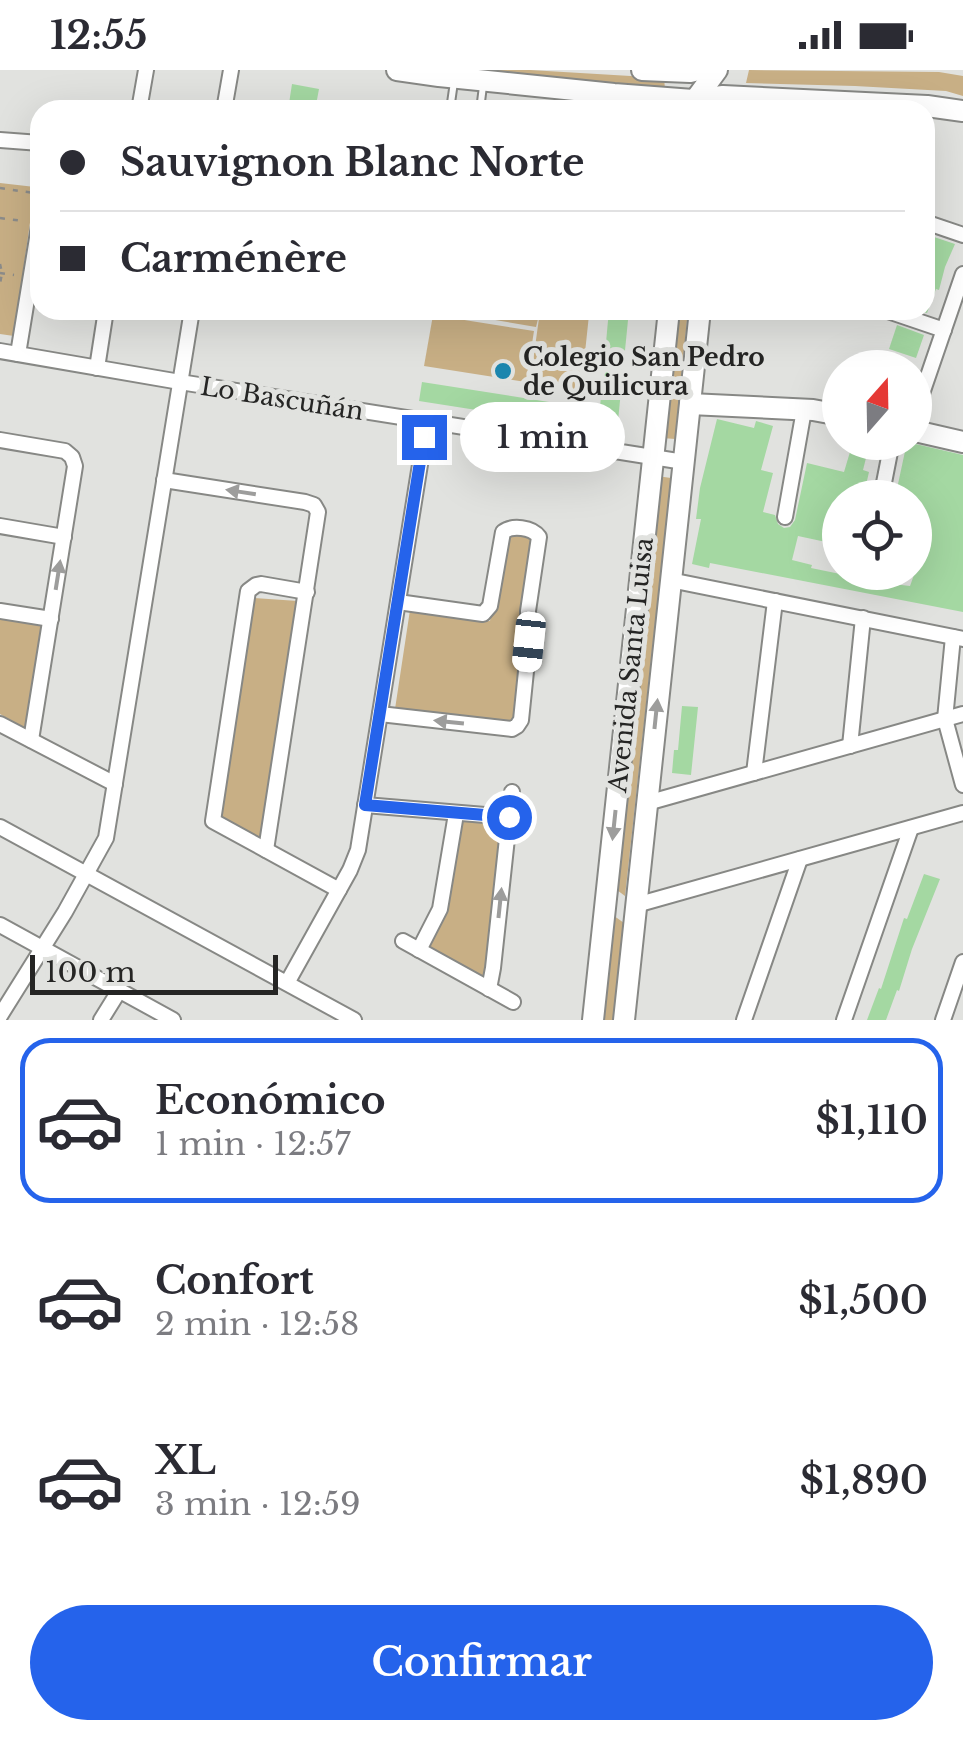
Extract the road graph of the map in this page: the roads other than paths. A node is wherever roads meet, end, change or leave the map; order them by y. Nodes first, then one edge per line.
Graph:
1 (146, 70) edge
2 (231, 70) edge
3 (397, 70) edge
4 (642, 70) edge
5 (698, 70) edge
6 (717, 70) edge
7 (725, 70) edge
8 (455, 78) junction
9 (484, 81) junction
10 (141, 100) edge
11 (226, 100) edge
12 (452, 100) edge
13 (481, 100) edge
14 (599, 100) edge
15 (696, 100) edge
16 (722, 100) edge
17 (935, 107) edge
18 (963, 111) edge
19 (0, 140) edge
20 (30, 142) edge
21 (935, 226) edge
22 (963, 236) edge
23 (963, 274) edge
24 (30, 282) edge
25 (104, 320) edge
26 (190, 320) edge
27 (668, 320) edge
28 (699, 320) edge
29 (914, 320) edge
30 (944, 330) junction
31 (0, 352) edge
32 (18, 354) junction
33 (932, 365) edge
34 (96, 368) junction
35 (180, 382) junction
36 (690, 404) junction
37 (804, 410) junction
38 (822, 412) edge
39 (427, 422) junction
40 (932, 435) edge
41 (0, 440) edge
42 (963, 442) edge
43 (654, 457) junction
44 (684, 462) junction
45 (164, 480) junction
46 (785, 517) dead end
47 (0, 526) edge
48 (64, 537) junction
49 (670, 580) junction
50 (307, 592) junction
51 (774, 601) junction
52 (398, 602) junction
53 (0, 611) edge
54 (863, 618) junction
55 (50, 619) junction
56 (958, 638) edge
57 (380, 714) junction
58 (963, 714) edge
59 (945, 719) junction
60 (0, 724) edge
61 (31, 740) junction
62 (850, 746) junction
63 (754, 773) junction
64 (115, 784) junction
65 (963, 785) edge
66 (512, 792) dead end
67 (647, 803) junction
68 (365, 805) junction
69 (963, 813) edge
70 (456, 814) junction
71 (509, 817) junction
72 (0, 826) edge
73 (911, 828) junction
74 (266, 850) junction
75 (800, 859) junction
76 (87, 874) junction
77 (339, 890) junction
78 (636, 905) junction
79 (0, 925) edge
80 (403, 941) dead end
81 (42, 948) junction
82 (419, 950) junction
83 (963, 962) edge
84 (287, 984) junction
85 (489, 989) junction
86 (120, 990) junction
87 (512, 1002) dead end
88 (0, 1016) edge
89 (101, 1020) edge
90 (173, 1020) edge
91 (354, 1020) edge
92 (593, 1020) edge
93 (624, 1020) edge
94 (744, 1020) edge
95 (844, 1020) edge
96 (943, 1020) edge

1 - 10 street
2 - 11 street
3 - 8 main road
4 - 5 main road
6 - 15 main road
7 - 16 main road
8 - 9 main road
8 - 12 lane
9 - 13 lane
9 - 14 main road
17 - 18 main road
19 - 20 street
21 - 22 street
23 - 30 street
24 - 32 street
25 - 34 street
26 - 35 street
27 - 43 main road, Avenida Santa Luisa
28 - 36 main road, Avenida Santa Luisa
29 - 30 street
30 - 33 street
31 - 32 street, Lo Bascuñán
32 - 34 street, Lo Bascuñán
34 - 35 street, Lo Bascuñán
35 - 39 street, Lo Bascuñán
35 - 45 street
36 - 37 main road
36 - 44 main road, Avenida Santa Luisa
37 - 38 main road
37 - 46 street
39 - 43 street, Lo Bascuñán
39 - 52 street
40 - 42 main road
41 - 48 street
43 - 44 street, Lo Bascuñán
43 -> 92 main road, Avenida Santa Luisa
44 - 49 main road, Avenida Santa Luisa
50 -> 45 street
45 - 64 street
47 - 48 street
55 -> 48 street
49 - 51 street
67 -> 49 main road, Avenida Santa Luisa
50 - 74 street
50 - 74 street
51 - 54 street
51 - 63 street
52 - 57 street
52 -> 57 street
53 - 55 street
54 - 56 street
54 - 62 street
55 - 61 street
56 - 59 street
57 - 68 street
58 - 59 street
59 - 62 street
59 - 65 street
60 - 61 street
61 - 64 street
62 - 63 street
63 - 67 street
64 - 76 street
66 - 71 street
67 - 78 main road, Avenida Santa Luisa
68 - 70 street
68 - 77 street
69 - 73 street
70 - 71 street
70 - 82 street
85 -> 71 street
72 - 76 street
73 - 75 street
73 - 95 street
74 - 77 street
75 - 78 street
75 - 94 street
76 - 81 street
76 - 84 street
77 - 84 street
78 - 93 main road, Avenida Santa Luisa
79 - 81 street
80 - 82 street
81 - 86 street
81 - 88 street
82 - 85 street
83 - 96 street
84 - 91 street
85 - 87 street
86 - 89 street
86 - 90 street

